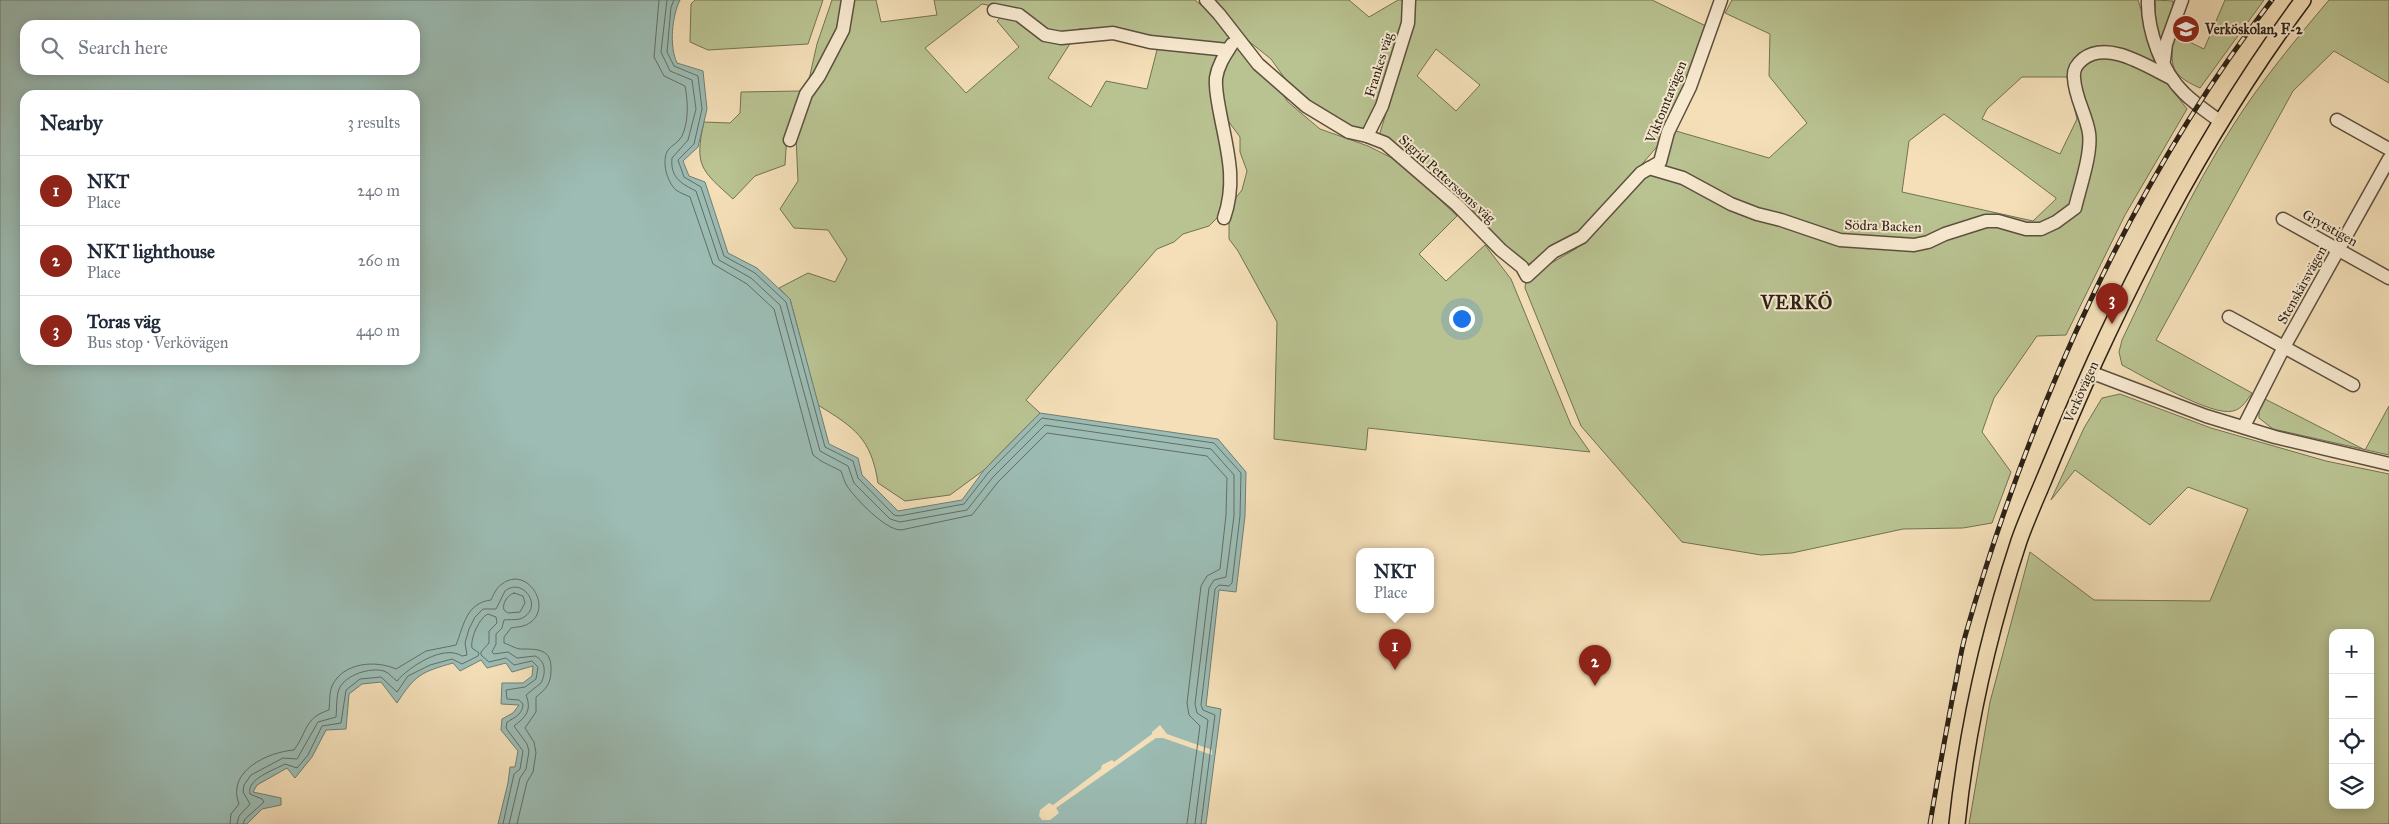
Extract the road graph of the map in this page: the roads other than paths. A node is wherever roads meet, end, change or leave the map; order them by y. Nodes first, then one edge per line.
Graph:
1 (848, 0) edge
2 (1206, 0) edge
3 (1410, 0) edge
4 (1721, 0) edge
5 (2148, 0) edge
6 (2182, 0) edge
7 (2303, 0) edge
8 (994, 10) dead end
9 (1236, 38) junction
10 (1228, 50) junction
11 (2164, 62) junction
12 (2171, 78) junction
13 (2336, 120) dead end
14 (2221, 122) junction
15 (1367, 136) junction
16 (790, 140) dead end
17 (2389, 149) edge
18 (2389, 159) edge
19 (1649, 168) junction
20 (1224, 218) dead end
21 (2283, 218) dead end
22 (2339, 250) junction
23 (1527, 276) joint
24 (2389, 278) edge
25 (2229, 317) dead end
26 (2284, 348) junction
27 (2090, 372) junction
28 (2353, 385) dead end
29 (2244, 426) junction
30 (2389, 464) edge
31 (1957, 824) edge

1 - 16 street
2 - 9 street, Sigrid Petterssons väg
3 - 15 street, Frankes väg
4 - 19 street, Viktomtavägen
5 - 11 street
6 - 11 street
7 - 14 main road, Verkövägen
8 - 10 street
9 - 10 street
9 - 15 street, Sigrid Petterssons väg
10 - 20 street
11 - 12 street
12 - 14 street
12 - 19 street, Södra Backen
13 - 17 street
14 - 27 main road, Verkövägen
15 - 23 street, Sigrid Petterssons väg
18 - 22 street, Stenskärsvägen
19 - 23 street, Viktomtavägen
21 - 22 street, Grytstigen
22 - 24 street, Grytstigen
22 - 26 street, Stenskärsvägen
25 - 26 street
26 - 28 street
26 - 29 street, Stenskärsvägen
27 - 29 street
27 - 31 main road, Verkövägen
29 - 30 street

